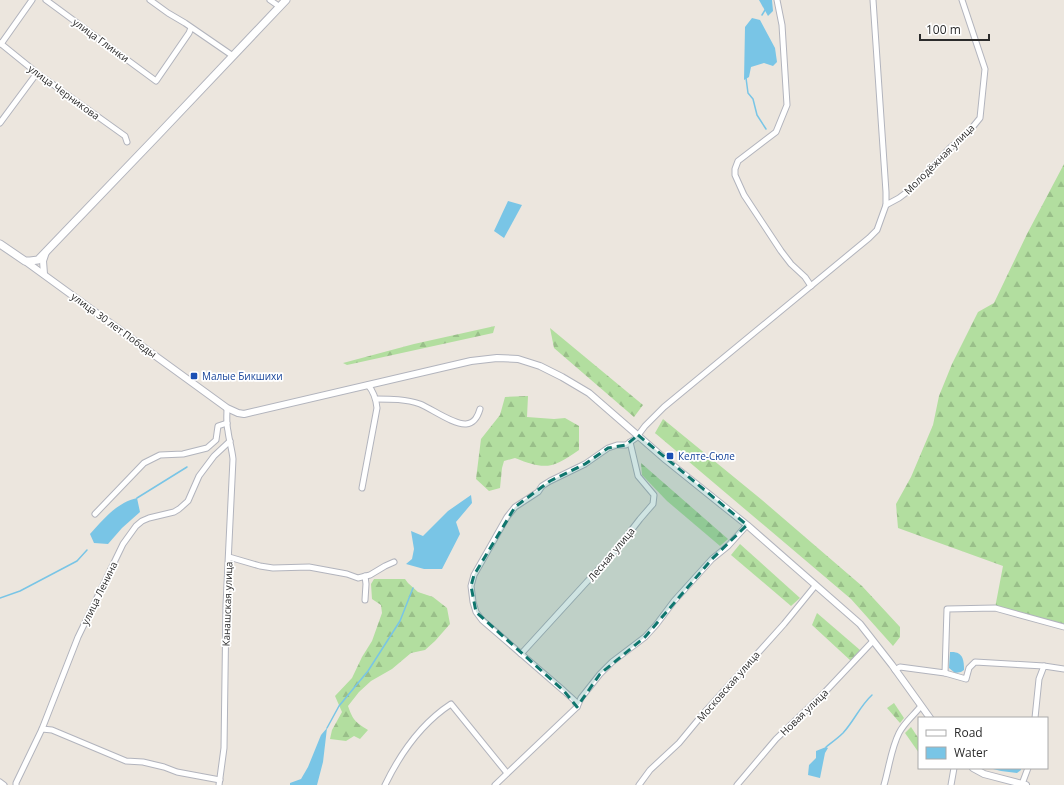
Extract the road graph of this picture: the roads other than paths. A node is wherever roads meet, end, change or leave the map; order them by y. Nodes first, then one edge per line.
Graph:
1 (32, 0) edge
2 (46, 0) edge
3 (150, 0) edge
4 (270, 0) edge
5 (286, 0) edge
6 (777, 0) edge
7 (873, 0) edge
8 (962, 0) edge
9 (280, 6) junction
10 (191, 28) junction
11 (1, 43) edge
12 (233, 56) junction
13 (37, 73) junction
14 (0, 124) edge
15 (127, 142) dead end
16 (886, 205) junction
17 (0, 244) edge
18 (46, 252) junction
19 (25, 260) junction
20 (44, 274) junction
21 (811, 286) junction
22 (368, 385) junction
23 (376, 399) junction
24 (227, 408) junction
25 (480, 409) dead end
26 (227, 423) junction
27 (638, 435) junction
28 (230, 441) junction
29 (630, 442) junction
30 (362, 488) dead end
31 (95, 514) dead end
32 (747, 526) junction
33 (229, 557) junction
34 (394, 562) dead end
35 (365, 576) junction
36 (815, 586) junction
37 (365, 600) dead end
38 (1064, 628) edge
39 (873, 641) junction
40 (521, 654) junction
41 (1044, 666) junction
42 (1064, 669) edge
43 (895, 670) junction
44 (945, 673) junction
45 (921, 706) junction
46 (577, 707) junction
47 (929, 717) edge
48 (1035, 717) edge
49 (42, 729) junction
50 (954, 769) edge
51 (975, 769) edge
52 (1028, 769) edge
53 (507, 773) junction
54 (0, 782) edge
55 (219, 783) edge
56 (1024, 784) edge
57 (4, 785) edge
58 (16, 785) edge
59 (385, 785) edge
60 (495, 785) edge
61 (639, 785) edge
62 (737, 785) edge
63 (884, 785) edge
64 (951, 785) edge

1 - 11 street
2 - 10 street, улица Глинки
3 - 10 street
4 - 9 street
5 - 9 main road
6 - 21 street
7 - 16 street
8 - 16 street, Молодёжная улица
9 - 12 main road
10 - 12 street
11 - 13 street, улица Черникова
12 - 18 main road
13 - 14 street
13 - 15 street, улица Черникова
16 - 21 street
17 - 19 main road, улица 30 лет Победы
18 - 19 main road
18 - 20 street
19 - 20 street, улица 30 лет Победы
20 - 24 street, улица 30 лет Победы
21 - 27 street
22 - 23 street
22 - 24 street, улица 30 лет Победы
22 - 27 street, улица 30 лет Победы
23 - 25 street
23 - 30 street
24 - 26 street, Канашская улица
26 - 28 street, Канашская улица
26 - 31 street
27 - 29 street
27 - 32 street, улица 30 лет Победы
28 - 33 street, Канашская улица
28 - 49 street, улица Ленина
29 - 40 street, Лесная улица
29 - 40 street
32 - 36 street, улица 30 лет Победы
32 - 46 street
33 - 35 street
33 - 55 street, Канашская улица
34 - 35 street
35 - 37 street
36 - 39 street, улица 30 лет Победы
36 - 61 street, Московская улица
38 - 44 street
39 - 43 street, улица 30 лет Победы
39 - 62 street, Новая улица
40 - 46 street
41 - 42 street
41 - 44 street
41 - 48 street
43 - 44 street
43 - 45 street, улица 30 лет Победы
45 - 47 street, улица 30 лет Победы
45 - 63 street
46 - 53 street
49 - 55 street
49 - 58 street, улица Ленина
50 - 64 street
51 - 56 street
52 - 56 street
53 - 59 street
53 - 60 street
54 - 57 street

